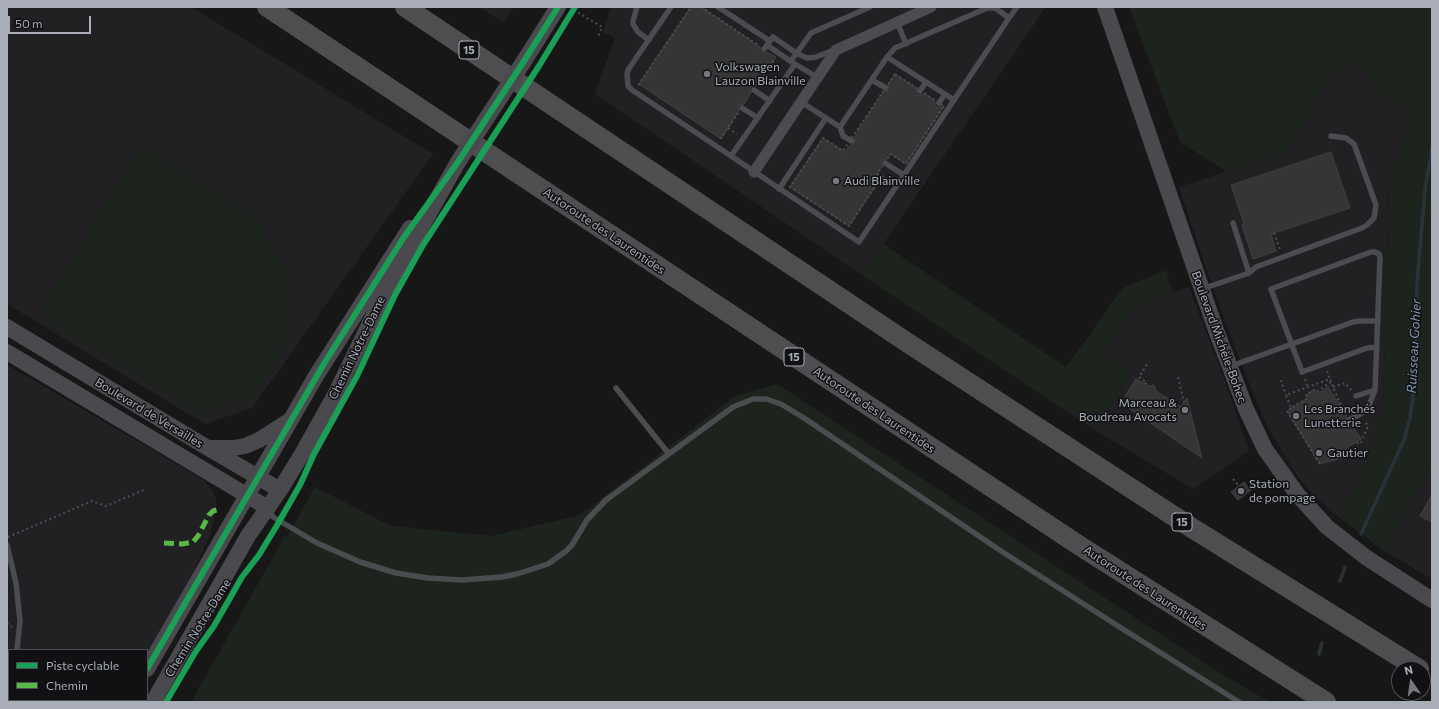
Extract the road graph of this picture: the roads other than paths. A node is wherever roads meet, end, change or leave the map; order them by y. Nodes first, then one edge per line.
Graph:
1 (266, 7) edge
2 (405, 7) edge
3 (637, 7) edge
4 (671, 7) edge
5 (718, 7) edge
6 (870, 7) edge
7 (931, 7) edge
8 (1017, 7) edge
9 (1105, 7) edge
10 (564, 11) edge
11 (1009, 18) junction
12 (897, 22) junction
13 (649, 40) junction
14 (768, 43) junction
15 (906, 44) junction
16 (841, 47) junction
17 (796, 53) junction
18 (887, 57) junction
19 (793, 62) junction
20 (817, 77) junction
21 (872, 80) junction
22 (926, 82) junction
23 (886, 88) dead end
24 (754, 90) road end
25 (920, 91) road end
26 (945, 94) junction
27 (954, 100) junction
28 (770, 101) junction
29 (801, 102) junction
30 (939, 103) road end
31 (742, 108) road end
32 (758, 118) junction
33 (826, 118) junction
34 (840, 127) junction
35 (1331, 136) dead end
36 (852, 141) dead end
37 (731, 156) junction
38 (458, 162) junction
39 (885, 163) dead end
40 (754, 172) junction
41 (904, 175) junction
42 (779, 189) junction
43 (1233, 222) dead end
44 (1248, 273) junction
45 (1202, 289) junction
46 (1378, 322) junction
47 (7, 327) edge
48 (1291, 344) junction
49 (1377, 347) junction
50 (7, 352) edge
51 (1229, 367) junction
52 (616, 388) dead end
53 (1375, 390) junction
54 (1356, 396) road end
55 (290, 420) junction
56 (1349, 420) dead end
57 (208, 448) junction
58 (669, 454) junction
59 (258, 477) junction
60 (280, 490) junction
61 (247, 495) junction
62 (268, 508) junction
63 (7, 545) edge
64 (1432, 600) edge
65 (17, 649) edge
66 (1406, 661) edge
67 (148, 668) edge
68 (153, 702) edge
69 (1239, 702) edge
70 (1326, 702) edge

1 - 70 highway, Autoroute des Laurentides / 15
2 - 66 highway, 15
3 - 13 lane
4 - 13 lane
5 - 14 lane
6 - 17 lane
7 - 12 street
8 - 11 lane
9 - 45 street, Boulevard Michèle-Bohec
10 - 38 street, Chemin Notre-Dame, bridge
11 - 15 lane
11 - 27 lane
12 - 15 lane
12 - 16 street
13 - 37 lane
14 - 17 lane
14 - 19 lane
15 - 18 lane
16 - 17 lane
16 - 20 street
17 - 19 lane
18 - 21 lane
18 - 22 lane
19 - 20 lane
19 - 28 lane
20 - 29 street
21 - 23 lane
21 - 34 lane
22 - 25 lane
22 - 26 lane
24 - 28 lane
26 - 27 lane
26 - 30 lane
27 - 41 lane
28 - 32 lane
29 - 33 lane
29 - 40 street
31 - 32 lane
32 - 37 lane
33 - 34 lane
33 - 42 lane
34 - 36 lane
35 - 44 lane
37 - 40 lane
38 - 55 street, Chemin Notre-Dame
38 - 60 street, Chemin Notre-Dame
39 - 41 lane
40 - 42 lane
41 - 42 lane
43 - 44 lane
44 - 45 lane
45 - 51 street, Boulevard Michèle-Bohec
46 - 48 lane
46 - 48 lane
46 - 49 lane
47 - 57 street, Boulevard de Versailles
48 - 49 lane
48 - 51 lane
49 - 53 lane
50 - 61 street, Boulevard de Versailles
51 - 64 street, Boulevard Michèle-Bohec
52 - 58 lane
53 - 54 lane
53 - 56 lane
55 - 57 street
55 - 59 street, Chemin Notre-Dame
57 - 59 street, Boulevard de Versailles
58 - 62 lane
58 - 69 lane
59 - 60 street, Boulevard de Versailles
59 - 61 street, Chemin Notre-Dame
60 - 62 street, Chemin Notre-Dame
61 - 62 street, Boulevard de Versailles
61 - 67 street, Chemin Notre-Dame
62 - 68 street, Chemin Notre-Dame
63 - 65 lane

